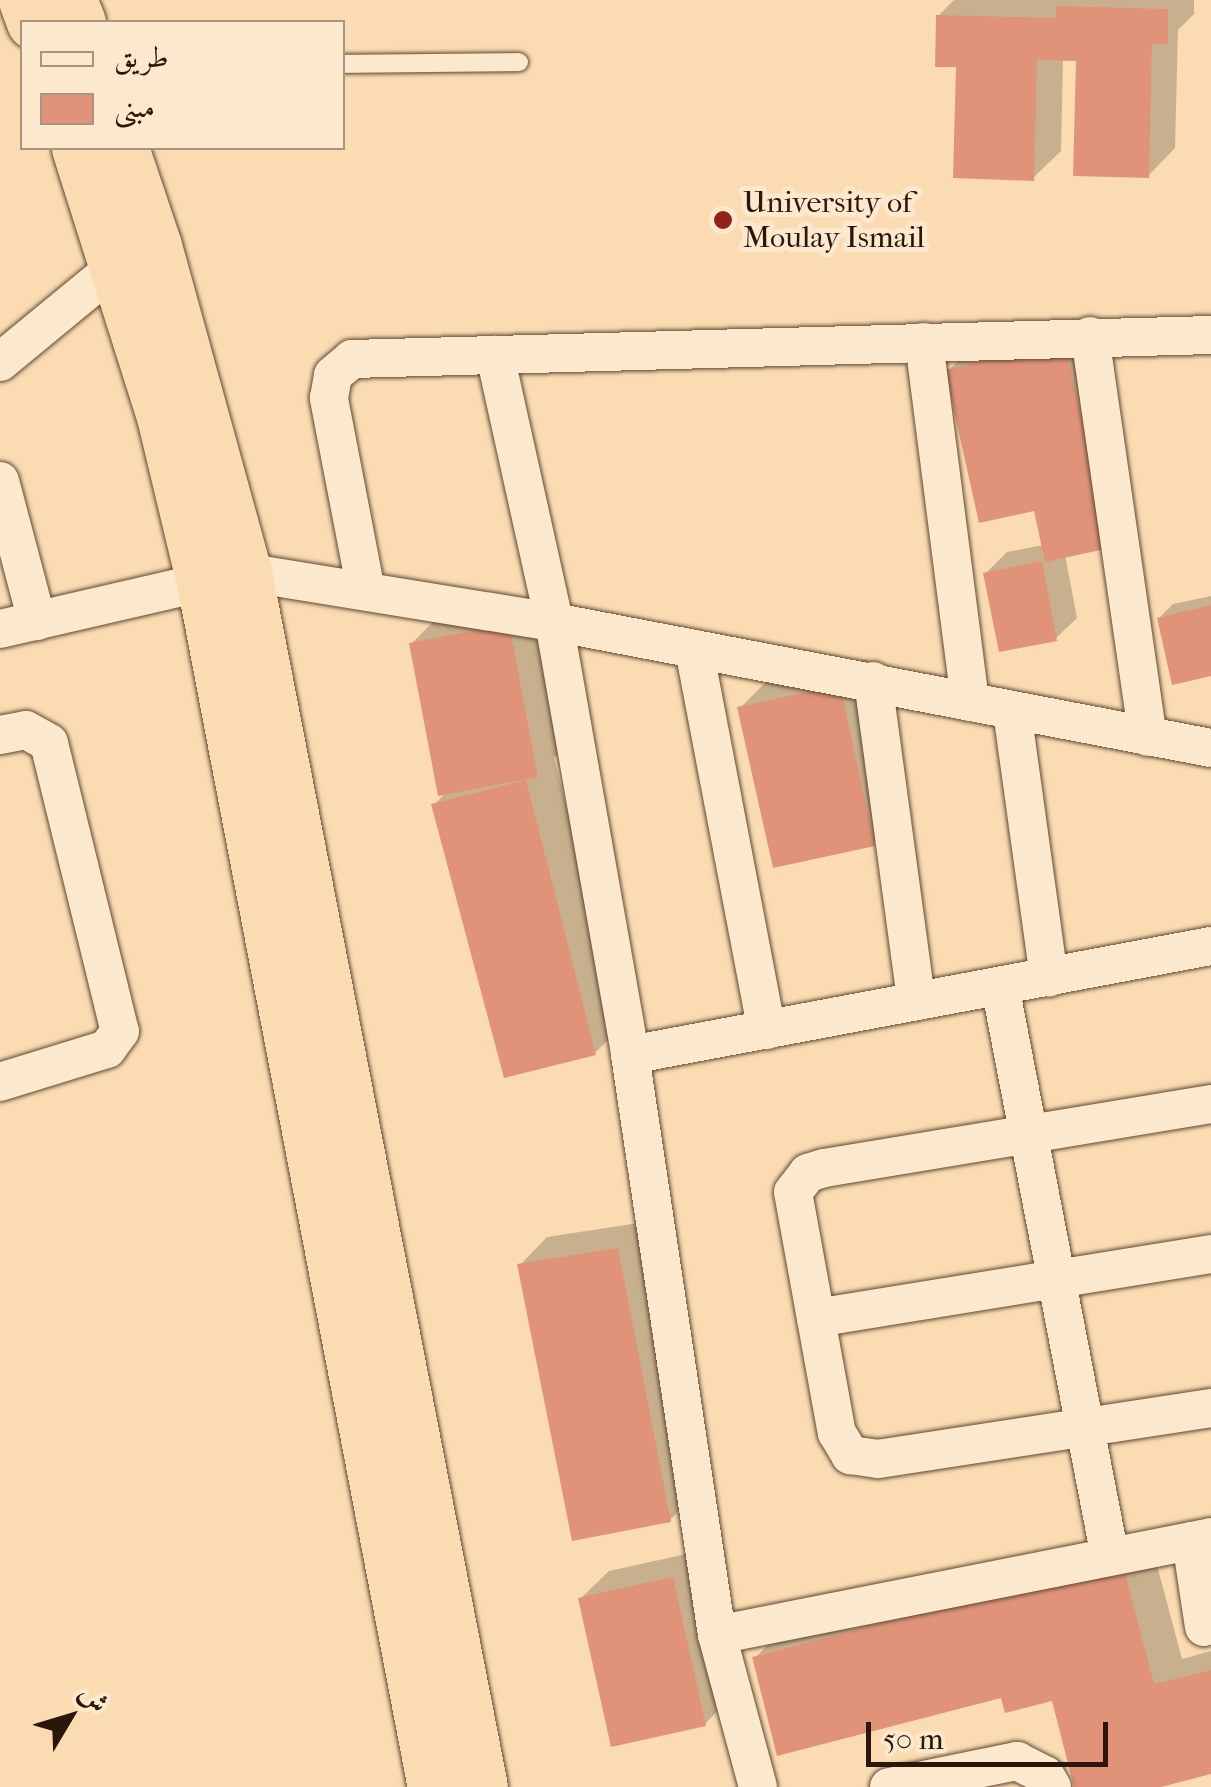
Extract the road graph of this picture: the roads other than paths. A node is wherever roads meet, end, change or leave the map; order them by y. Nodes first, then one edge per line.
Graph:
1 (519, 62) dead end
2 (345, 64) edge
3 (80, 150) edge
4 (122, 150) edge
5 (119, 264) junction
6 (1211, 334) edge
7 (1090, 336) junction
8 (924, 342) junction
9 (495, 355) junction
10 (0, 362) edge
11 (2, 497) edge
12 (224, 577) junction
13 (366, 591) junction
14 (554, 622) junction
15 (18, 625) edge
16 (694, 649) junction
17 (873, 681) junction
18 (970, 702) junction
19 (1012, 711) junction
20 (0, 735) edge
21 (1148, 737) junction
22 (1211, 748) edge
23 (1211, 946) edge
24 (1049, 976) junction
25 (1000, 986) junction
26 (916, 1002) junction
27 (767, 1030) junction
28 (630, 1055) junction
29 (0, 1082) edge
30 (1211, 1104) edge
31 (1028, 1136) junction
32 (1211, 1254) edge
33 (1056, 1280) junction
34 (816, 1318) junction
35 (1211, 1408) edge
36 (1086, 1428) junction
37 (1201, 1539) edge
38 (1110, 1557) junction
39 (1204, 1627) dead end
40 (717, 1636) junction
41 (435, 1787) edge
42 (480, 1787) edge
43 (758, 1787) edge
44 (889, 1787) edge
45 (1052, 1787) edge

1 - 2 lane
3 - 5 highway
4 - 12 highway
5 - 10 street
5 - 12 highway
6 - 7 street
7 - 8 street
7 - 21 street
8 - 9 street
8 - 18 street
9 - 13 street
9 - 14 street
11 - 15 street
12 - 13 street
12 - 15 street
12 - 41 highway
12 - 42 highway
13 - 14 street
14 - 16 street
14 - 28 street
16 - 17 street
16 - 27 street
17 - 18 street
17 - 26 street
18 - 19 street
19 - 21 street
19 - 24 street
20 - 29 street
21 - 22 street
23 - 24 street
24 - 25 street
25 - 26 street
25 - 31 street
26 - 27 street
27 - 28 street
28 - 40 street
30 - 31 street
31 - 33 street
31 - 34 street
32 - 33 street
33 - 34 street
33 - 36 street
34 - 36 street
35 - 36 street
36 - 38 street
37 - 38 street
37 - 39 street
38 - 40 street
40 - 43 street
44 - 45 street

